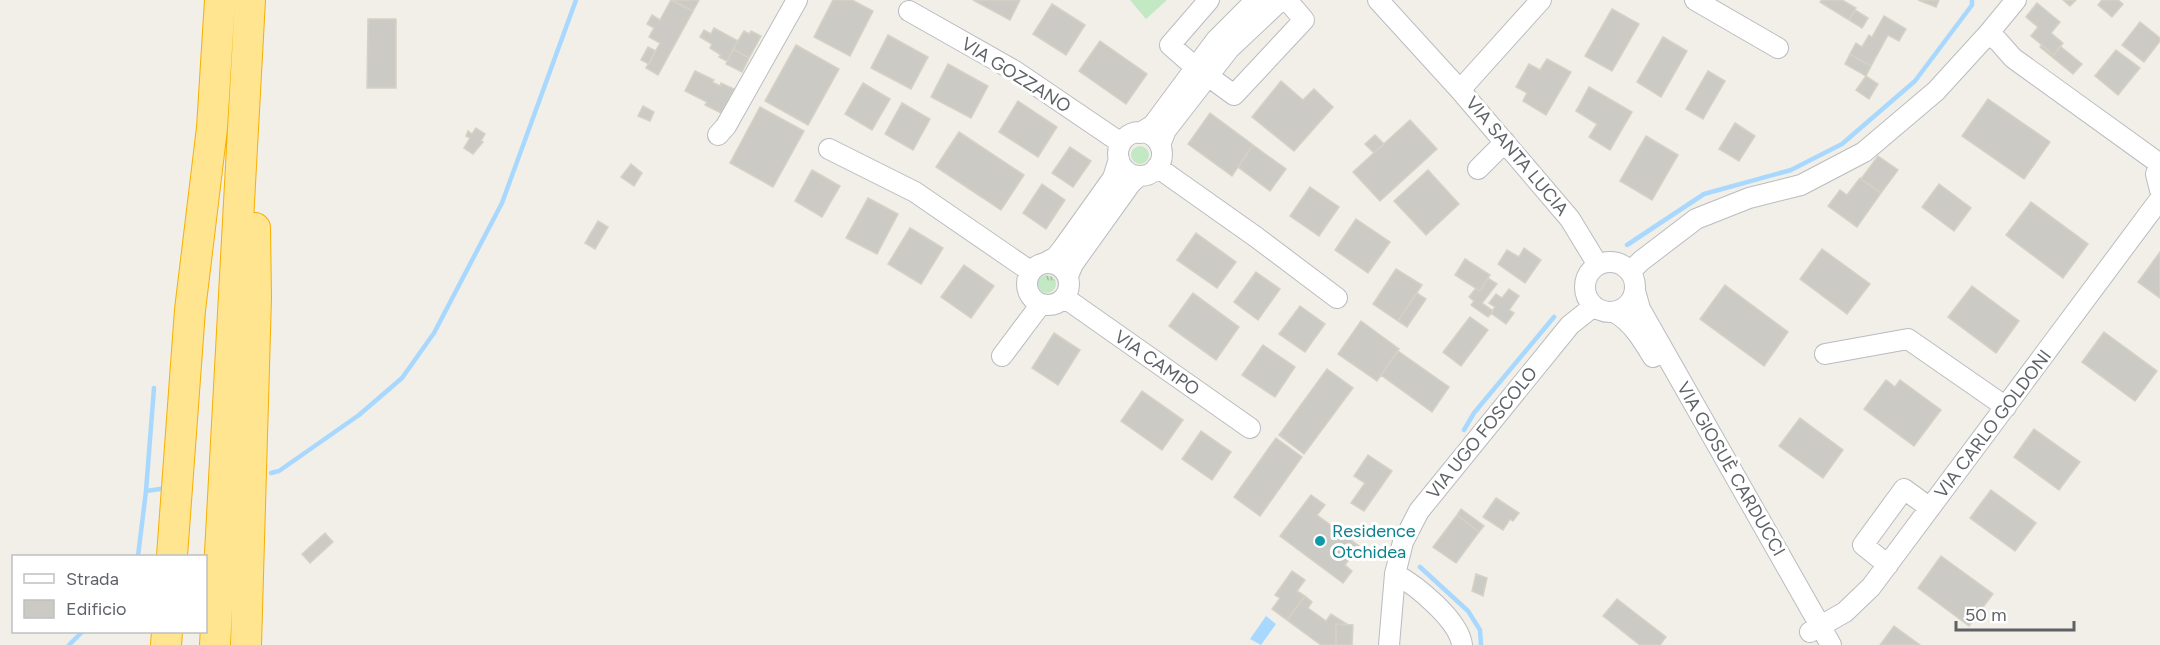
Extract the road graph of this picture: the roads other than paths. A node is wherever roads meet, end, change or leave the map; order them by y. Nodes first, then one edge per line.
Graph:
1 (220, 0) edge
2 (226, 0) edge
3 (251, 0) edge
4 (797, 0) edge
5 (1209, 0) edge
6 (1256, 0) edge
7 (1281, 0) edge
8 (1287, 0) edge
9 (1378, 0) edge
10 (1541, 0) edge
11 (1695, 0) edge
12 (2016, 0) edge
13 (909, 11) dead end
14 (1988, 34) junction
15 (1778, 48) dead end
16 (1202, 71) junction
17 (1460, 90) junction
18 (1140, 133) junction
19 (718, 135) dead end
20 (1504, 142) junction
21 (1160, 145) junction
22 (829, 149) dead end
23 (1120, 151) junction
24 (2160, 164) edge
25 (1157, 167) junction
26 (1478, 169) dead end
27 (1138, 176) junction
28 (2160, 190) edge
29 (2160, 200) edge
30 (1598, 265) junction
31 (1038, 267) junction
32 (1630, 272) junction
33 (1068, 276) junction
34 (1635, 291) junction
35 (1065, 298) junction
36 (1336, 298) dead end
37 (1041, 304) junction
38 (1594, 306) junction
39 (1614, 312) junction
40 (1825, 354) dead end
41 (1002, 356) dead end
42 (2006, 406) junction
43 (1250, 428) dead end
44 (1930, 508) junction
45 (172, 555) edge
46 (205, 555) edge
47 (1888, 565) junction
48 (1395, 574) junction
49 (1816, 635) edge
50 (216, 645) edge
51 (246, 645) edge
52 (1389, 645) edge
53 (1462, 645) edge
54 (1831, 645) edge

1 - 45 highway
2 - 46 highway
3 - 50 highway
3 - 51 highway
4 - 19 street
5 - 16 street
6 - 16 street
7 - 16 street
8 - 16 street
9 - 17 street
10 - 17 street, VIA SANTA LUCIA
11 - 15 street
12 - 14 street
13 - 23 street, VIA GOZZANO
14 - 24 street
14 - 32 street
16 - 18 street
16 - 21 street
17 - 20 street, VIA SANTA LUCIA
18 - 21 street
18 - 23 street
20 - 26 street
20 - 30 street, VIA SANTA LUCIA
21 - 25 street
22 - 31 street
23 - 27 street
23 - 31 street
24 - 28 street
25 - 27 street
25 - 36 street
27 - 33 street
29 - 42 street, VIA CARLO GOLDONI
30 - 32 street
30 - 38 street
31 - 33 street
31 - 37 street
32 - 34 street
33 - 35 street
34 - 39 street
34 - 49 street, VIA GIOSUÈ CARDUCCI
35 - 37 street
35 - 43 street, VIA CAMPO
37 - 41 street
38 - 39 street
38 - 48 street, VIA UGO FOSCOLO
39 - 49 street, VIA GIOSUÈ CARDUCCI
40 - 42 street
42 - 44 street, VIA CARLO GOLDONI
44 - 47 street, VIA CARLO GOLDONI
44 - 47 street
47 - 49 street, VIA CARLO GOLDONI
48 - 52 street, VIA UGO FOSCOLO
48 - 53 street
49 - 54 street, VIA GIOSUÈ CARDUCCI

